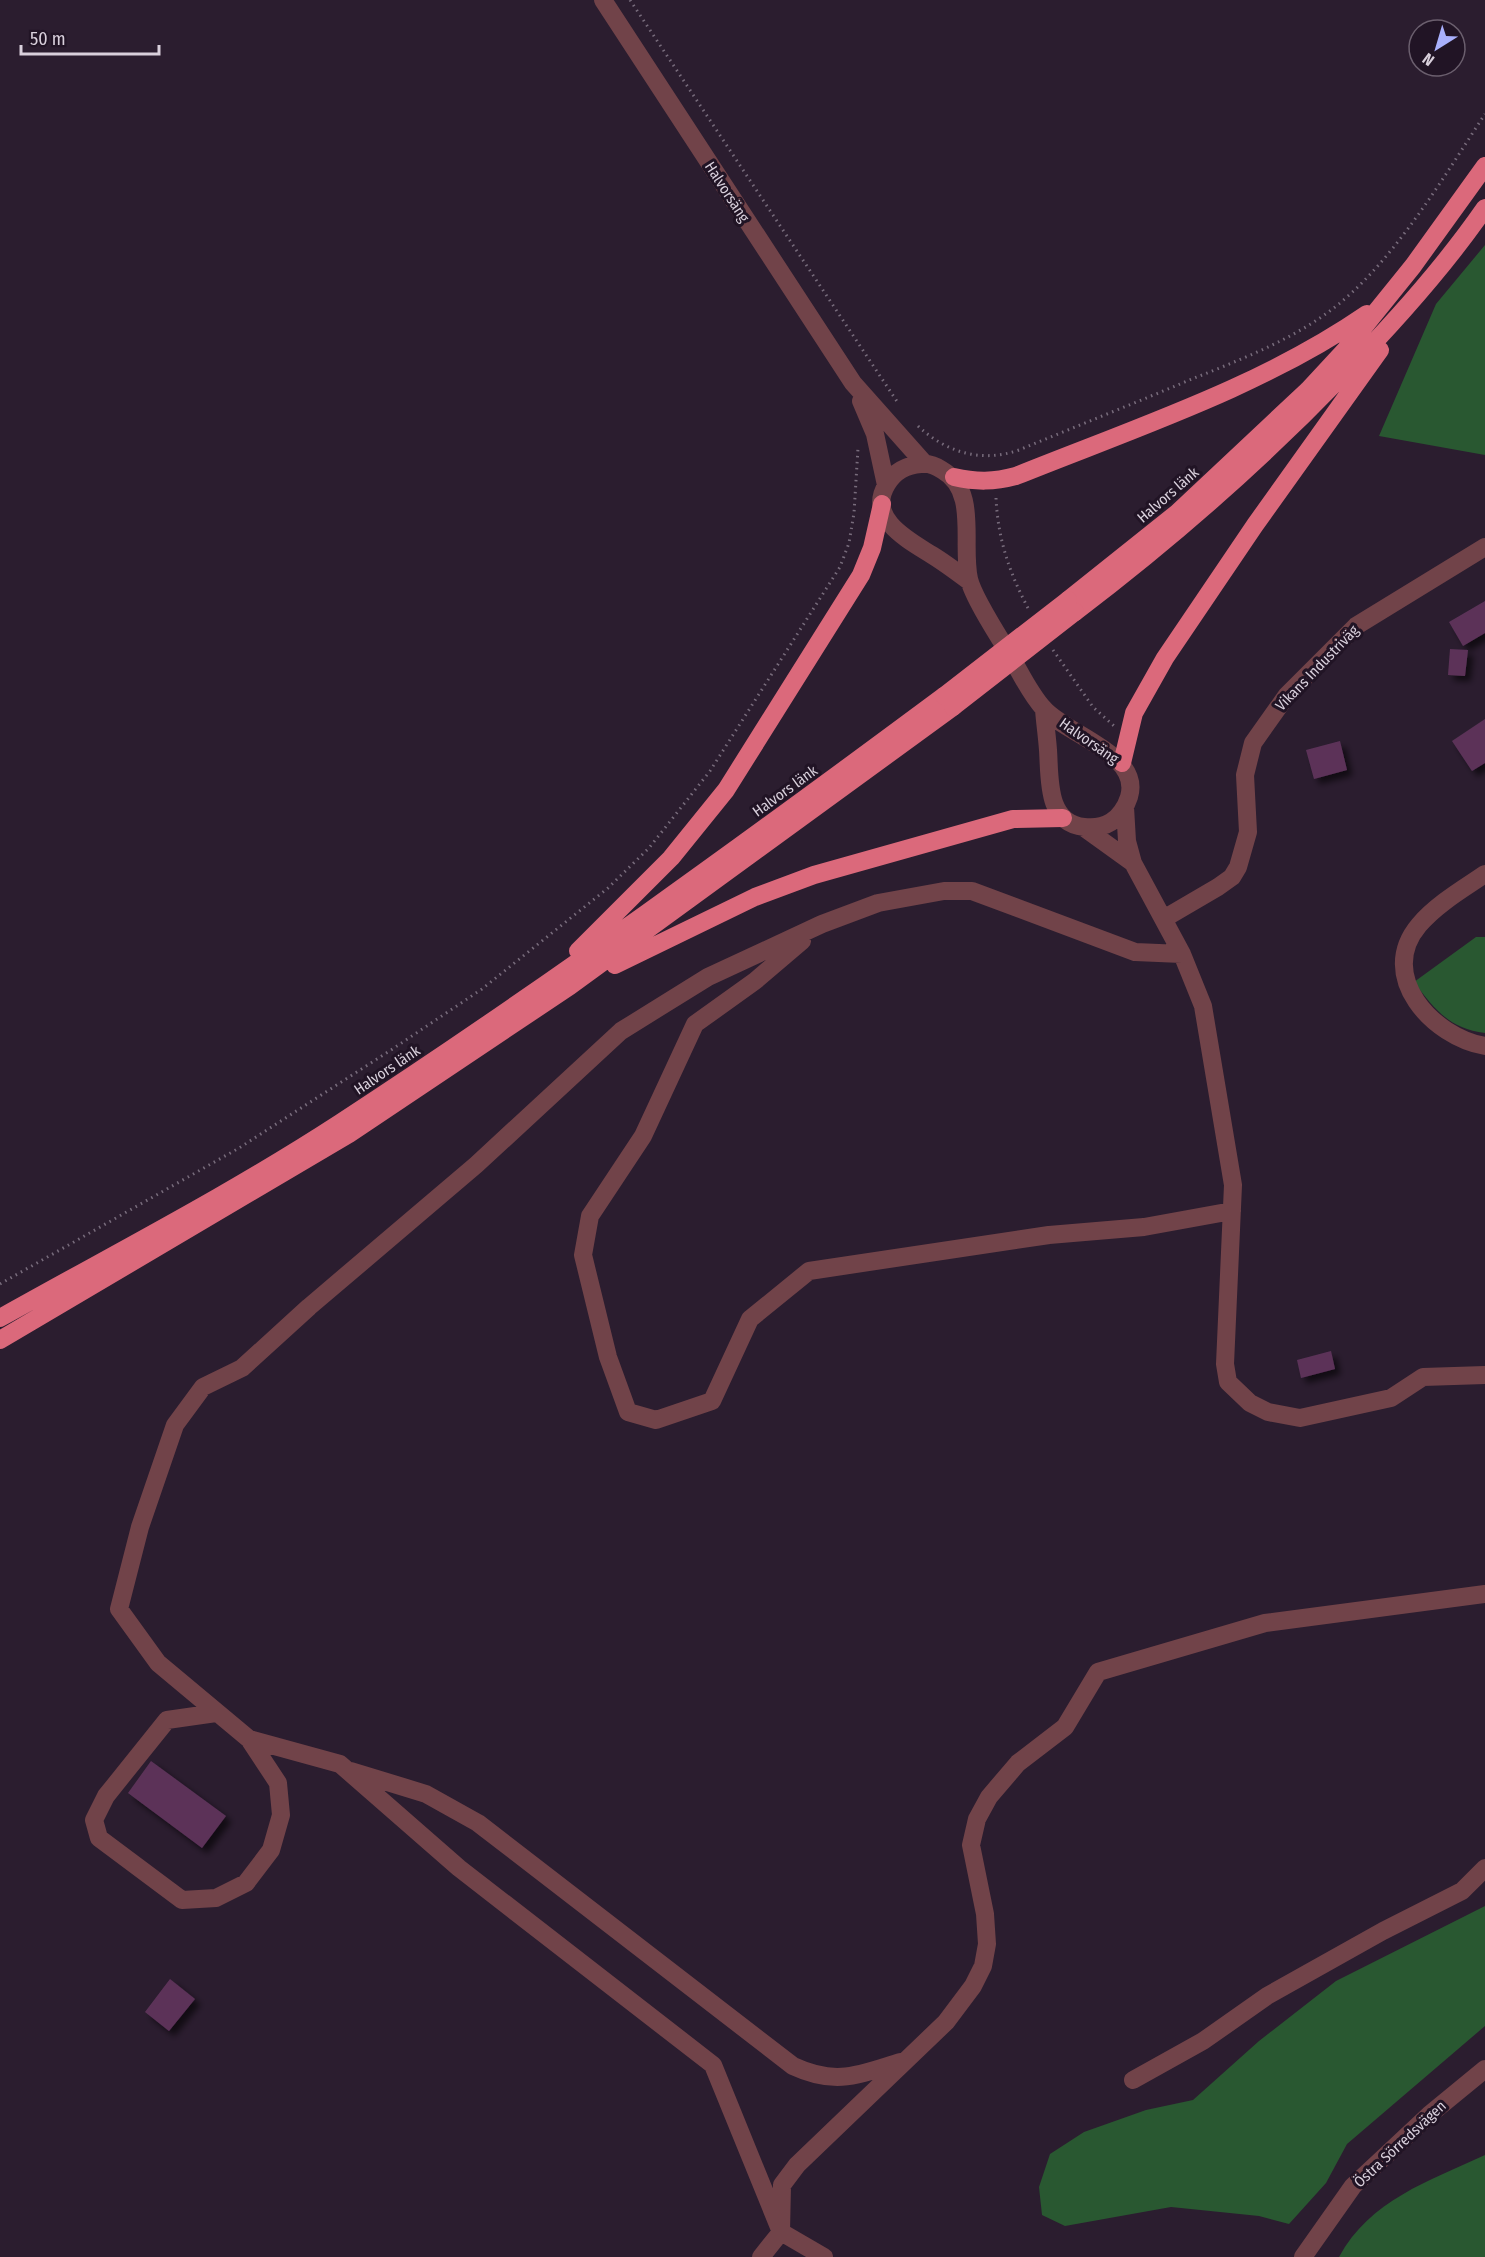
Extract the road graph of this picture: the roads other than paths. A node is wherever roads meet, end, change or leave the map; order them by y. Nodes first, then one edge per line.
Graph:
1 (603, 0) edge
2 (1485, 166) edge
3 (1485, 208) edge
4 (1415, 300) junction
5 (1381, 304) junction
6 (853, 383) junction
7 (925, 464) junction
8 (954, 477) junction
9 (886, 485) junction
10 (882, 504) junction
11 (1485, 547) edge
12 (969, 580) junction
13 (1072, 606) junction
14 (948, 702) junction
15 (1044, 709) junction
16 (1122, 763) junction
17 (1125, 807) junction
18 (1063, 818) junction
19 (1083, 827) junction
20 (1133, 863) junction
21 (1485, 874) edge
22 (1165, 918) junction
23 (822, 924) junction
24 (1182, 954) junction
25 (570, 986) junction
26 (534, 992) junction
27 (1485, 1046) edge
28 (1232, 1211) junction
29 (0, 1318) edge
30 (0, 1340) edge
31 (1485, 1375) edge
32 (1485, 1594) edge
33 (216, 1713) junction
34 (249, 1739) junction
35 (346, 1769) junction
36 (1485, 1868) edge
37 (905, 2061) junction
38 (1485, 2069) edge
39 (1132, 2080) dead end
40 (781, 2232) junction
41 (761, 2257) edge
42 (824, 2257) edge
43 (1303, 2257) edge

1 - 6 street, Halvorsäng
2 - 5 highway, Halvors länk
3 - 4 highway, Halvors länk
4 - 13 highway, Halvors länk
4 - 16 highway
5 - 8 highway
5 - 13 highway, Halvors länk
6 - 7 street, Halvorsäng
6 - 9 street, Halvorsäng
7 - 8 street, Halvorsäng
7 - 9 street
8 - 12 street, Halvorsäng
9 - 10 street, Halvorsäng
10 - 12 street, Halvorsäng
10 - 26 highway
11 - 22 street, Vikans Industriväg
12 - 15 street, Halvorsäng
13 - 14 highway, Halvors länk, bridge
14 - 25 highway, Halvors länk
14 - 26 highway, Halvors länk
15 - 16 street, Halvorsäng
15 - 18 street, Halvorsäng
16 - 17 street, Halvorsäng
17 - 19 street
17 - 20 street
18 - 19 street
18 - 25 highway
19 - 20 street
20 - 22 street
21 - 27 street
22 - 24 street
23 - 24 street
23 - 28 street
23 - 33 street
24 - 28 street
25 - 30 highway, Halvors länk
26 - 29 highway, Halvors länk
28 - 31 street
32 - 37 street
33 - 34 street
33 - 34 street
34 - 35 street
35 - 37 street
35 - 40 street
36 - 39 street
37 - 40 street
38 - 43 street, Östra Sörredsvägen
40 - 41 street
40 - 42 street

